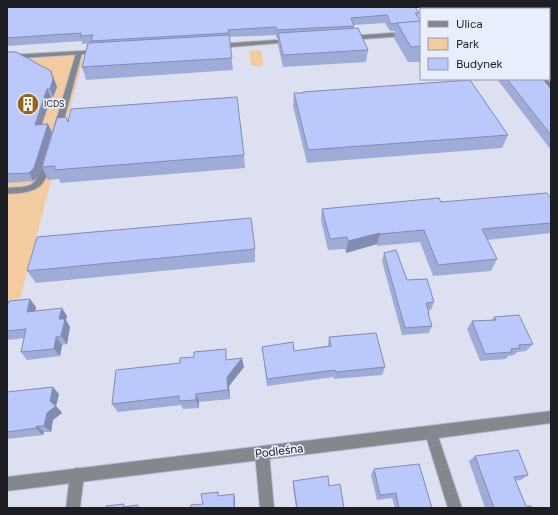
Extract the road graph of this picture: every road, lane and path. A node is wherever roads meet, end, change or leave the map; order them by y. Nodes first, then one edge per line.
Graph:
1 (420, 33) edge
2 (344, 38) edge
3 (296, 41) edge
4 (211, 46) edge
5 (110, 52) edge
6 (79, 53) junction
7 (7, 57) edge
8 (544, 80) edge
9 (551, 88) edge
10 (54, 140) edge
11 (50, 155) edge
12 (7, 192) edge
13 (551, 417) edge
14 (431, 433) junction
15 (262, 453) junction
16 (77, 475) junction
17 (7, 484) edge
18 (73, 508) edge
19 (267, 508) edge
20 (455, 508) edge

1 - 2 street
3 - 4 street
5 - 6 street
6 - 7 street
6 - 10 street
8 - 9 street
11 - 12 street
13 - 14 street, Podleśna
14 - 15 street, Podleśna
14 - 20 street
15 - 16 street, Podleśna
15 - 19 street
16 - 17 street, Podleśna
16 - 18 street

